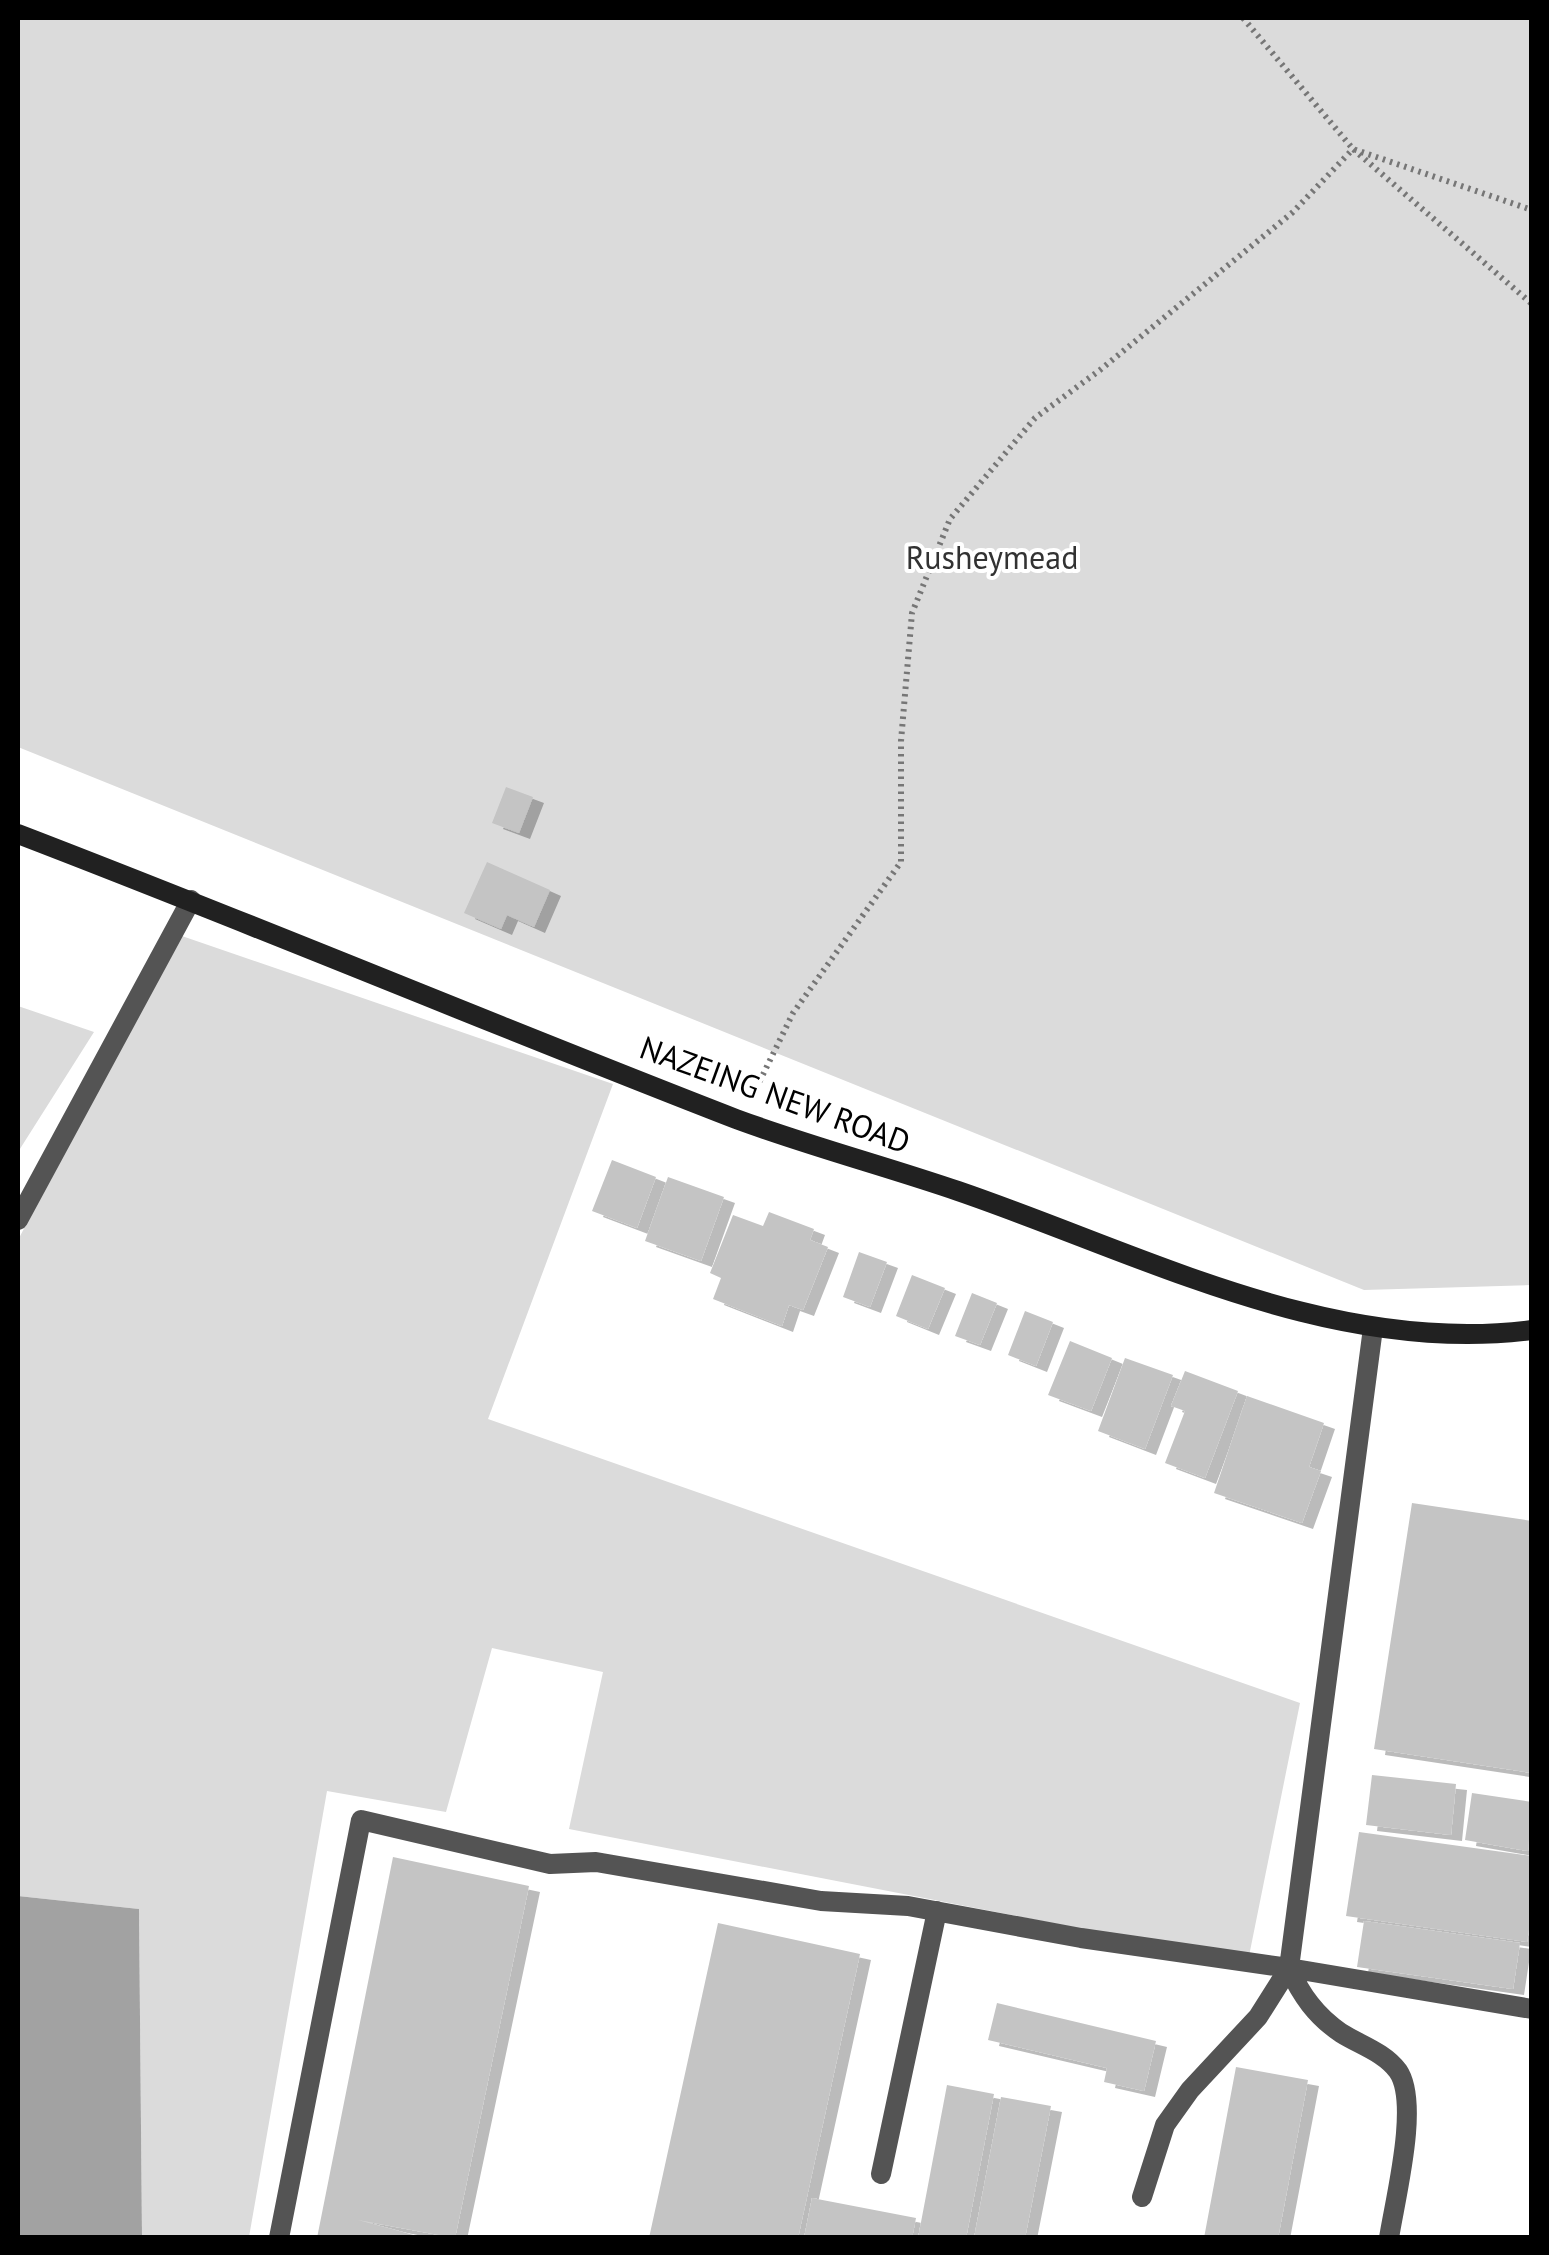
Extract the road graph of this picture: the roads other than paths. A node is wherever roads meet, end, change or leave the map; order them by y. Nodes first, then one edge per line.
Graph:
1 (18, 834) edge
2 (191, 900) junction
3 (18, 1220) edge
4 (1373, 1328) junction
5 (1532, 1330) edge
6 (937, 1911) junction
7 (1288, 1968) junction
8 (1532, 2009) edge
9 (881, 2174) dead end
10 (1142, 2197) dead end
11 (279, 2238) edge
12 (1389, 2238) edge

1 - 2 main road, NAZEING NEW ROAD
2 - 3 lane
2 - 4 main road, NAZEING NEW ROAD
4 - 5 main road, NAZEING NEW ROAD
4 - 7 lane
6 - 7 lane
6 - 9 lane
6 - 11 lane
7 - 8 lane
7 - 10 lane
7 - 12 lane

